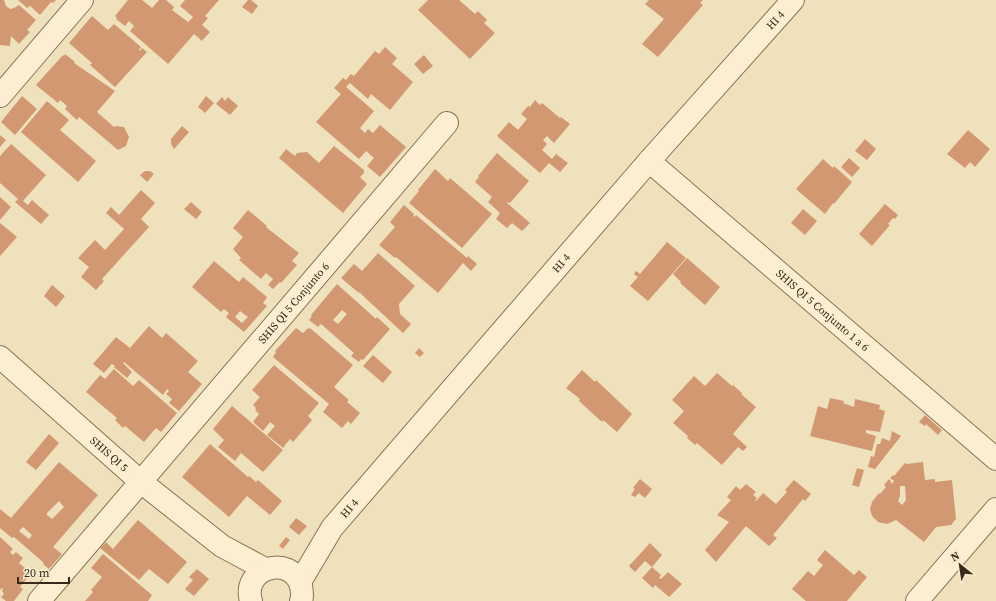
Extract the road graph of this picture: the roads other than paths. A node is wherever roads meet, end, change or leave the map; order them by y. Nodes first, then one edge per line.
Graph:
1 (82, 0) edge
2 (793, 0) edge
3 (0, 96) edge
4 (447, 123) dead end
5 (649, 161) junction
6 (0, 357) edge
7 (996, 459) edge
8 (141, 482) junction
9 (996, 509) edge
10 (332, 528) junction
11 (222, 546) junction
12 (274, 569) junction
13 (300, 592) edge
14 (251, 593) edge
15 (39, 601) edge
16 (917, 601) edge

1 - 3 street
2 - 5 street, HI 4
4 - 8 street, SHIS QI 5 Conjunto 6
5 - 7 street, SHIS QI 5 Conjunto 1 a 6
5 - 10 street, HI 4
6 - 8 street, SHIS QI 5
8 - 11 street, SHIS QI 5
8 - 15 street, SHIS QI 5 Conjunto 6
9 - 16 street
10 - 12 street, HI 4
10 - 13 street, HI 4
11 - 12 street, SHIS QI 5
11 - 14 street, SHIS QI 5
12 - 13 street, SHIS QI 5
12 - 14 street, HI 4

